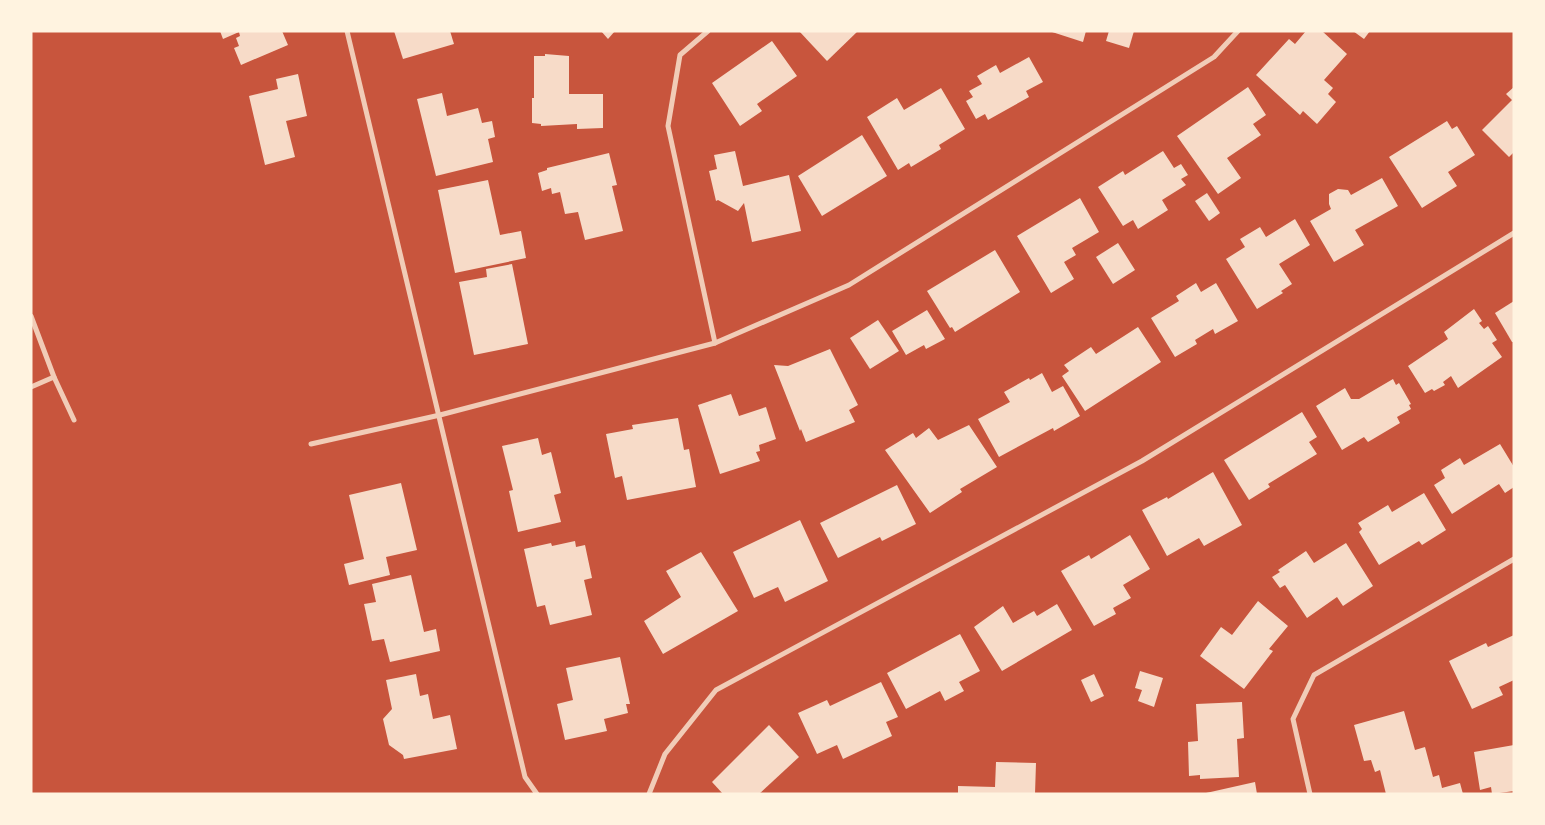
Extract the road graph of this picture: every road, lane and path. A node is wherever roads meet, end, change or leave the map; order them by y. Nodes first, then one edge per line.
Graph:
1 (347, 31) edge
2 (708, 31) edge
3 (1238, 31) edge
4 (1514, 233) edge
5 (31, 316) edge
6 (715, 343) junction
7 (54, 378) junction
8 (31, 387) edge
9 (440, 415) junction
10 (74, 420) dead end
11 (311, 444) dead end
12 (1514, 559) edge
13 (537, 794) edge
14 (648, 794) edge
15 (1310, 794) edge

1 - 9 street
2 - 6 street
3 - 6 street
4 - 14 street
5 - 7 street
6 - 9 street
7 - 8 street
7 - 10 street
9 - 11 street
9 - 13 street
12 - 15 street

